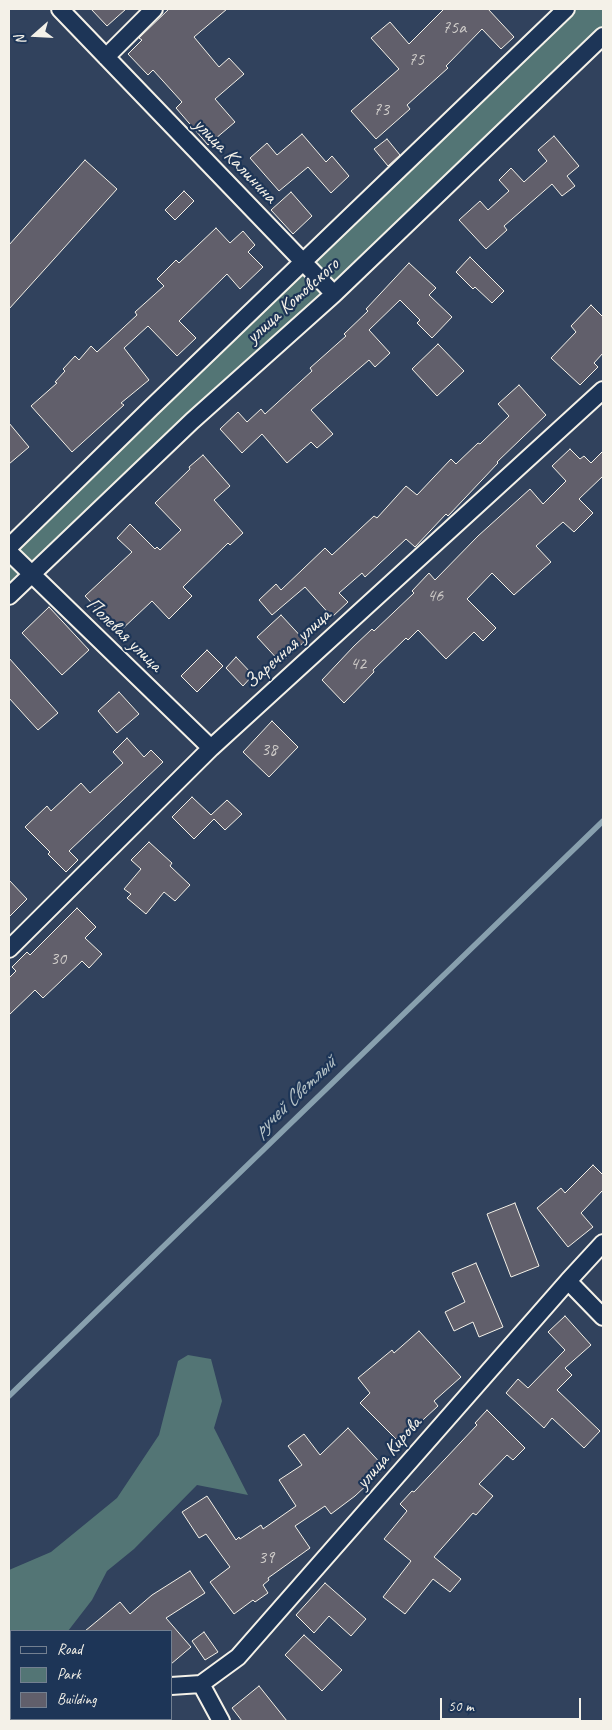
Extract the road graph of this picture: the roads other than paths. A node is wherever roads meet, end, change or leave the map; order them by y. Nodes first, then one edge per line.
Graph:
1 (60, 9) edge
2 (154, 9) edge
3 (566, 9) edge
4 (603, 36) edge
5 (106, 57) junction
6 (302, 262) junction
7 (334, 294) junction
8 (603, 390) edge
9 (9, 547) edge
10 (9, 552) edge
11 (32, 575) junction
12 (9, 596) edge
13 (211, 748) junction
14 (9, 949) edge
15 (603, 1243) edge
16 (568, 1281) junction
17 (603, 1317) edge
18 (201, 1684) junction
19 (172, 1686) edge
20 (221, 1721) edge

1 - 5 street, улица Калинина
2 - 5 street
3 - 6 street, улица Котовского
4 - 7 street, улица Котовского
5 - 6 street, улица Калинина
6 - 7 street, улица Калинина
6 - 9 street, улица Котовского
7 - 11 street, улица Котовского
8 - 13 street, Заречная улица
10 - 11 street, Полевая улица
11 - 12 street, улица Котовского
11 - 13 street, Полевая улица
13 - 14 street, Заречная улица
15 - 16 street, улица Кирова
16 - 17 street
16 - 18 street, улица Кирова
18 - 19 street
18 - 20 street

